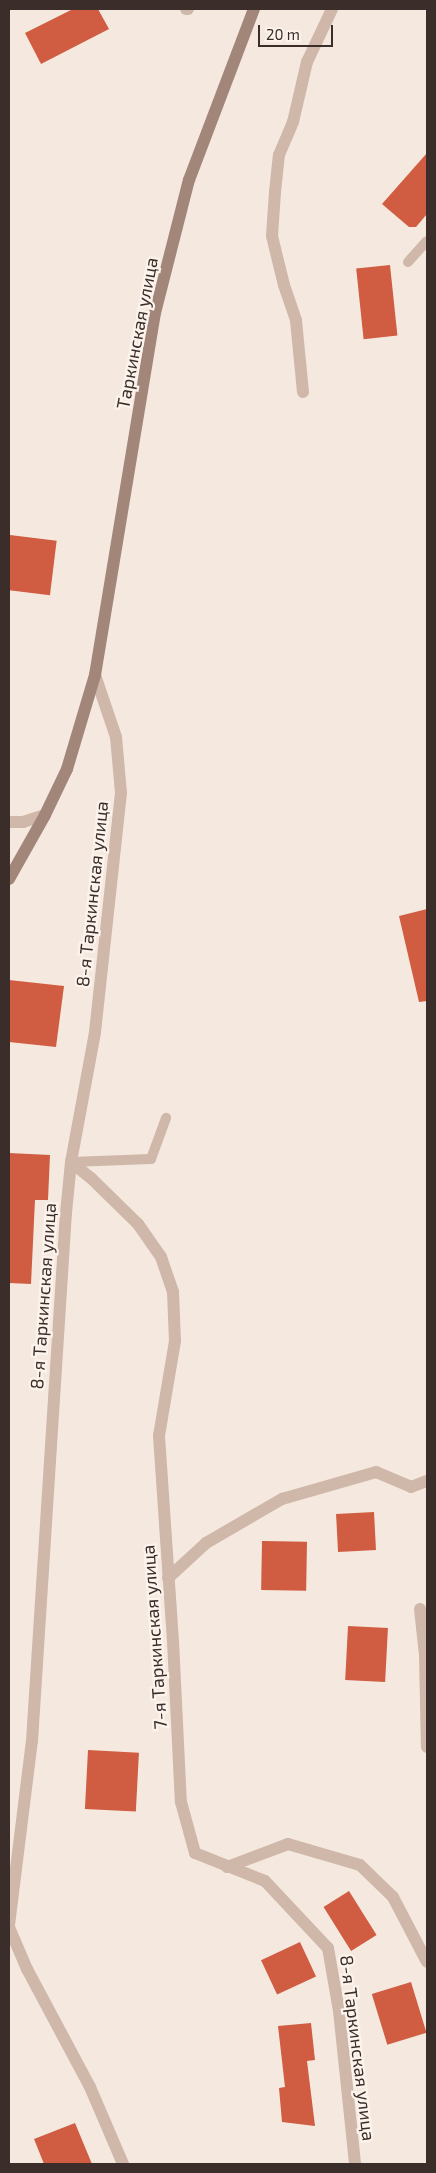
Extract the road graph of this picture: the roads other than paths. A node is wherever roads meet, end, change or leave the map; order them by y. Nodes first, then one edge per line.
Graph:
1 (254, 9) edge
2 (332, 9) edge
3 (427, 241) edge
4 (408, 262) dead end
5 (303, 392) dead end
6 (95, 675) junction
7 (45, 815) junction
8 (9, 822) edge
9 (9, 879) edge
10 (166, 1118) dead end
11 (71, 1162) junction
12 (427, 1481) edge
13 (168, 1578) junction
14 (420, 1609) dead end
15 (427, 1747) edge
16 (227, 1867) junction
17 (9, 1926) edge
18 (427, 1962) edge
19 (123, 2164) edge
20 (355, 2164) edge

1 - 6 street, Таркинская улица
2 - 5 street
3 - 4 lane
6 - 7 street, Таркинская улица
6 - 11 street, 8-я Таркинская улица
7 - 8 street
7 - 9 street, Таркинская улица
10 - 11 lane
11 - 13 street, 7-я Таркинская улица
11 - 17 street, 8-я Таркинская улица
12 - 13 street
13 - 16 street, 7-я Таркинская улица
14 - 15 street
16 - 18 street
16 - 20 street, 8-я Таркинская улица
17 - 19 street, 8-я Таркинская улица

